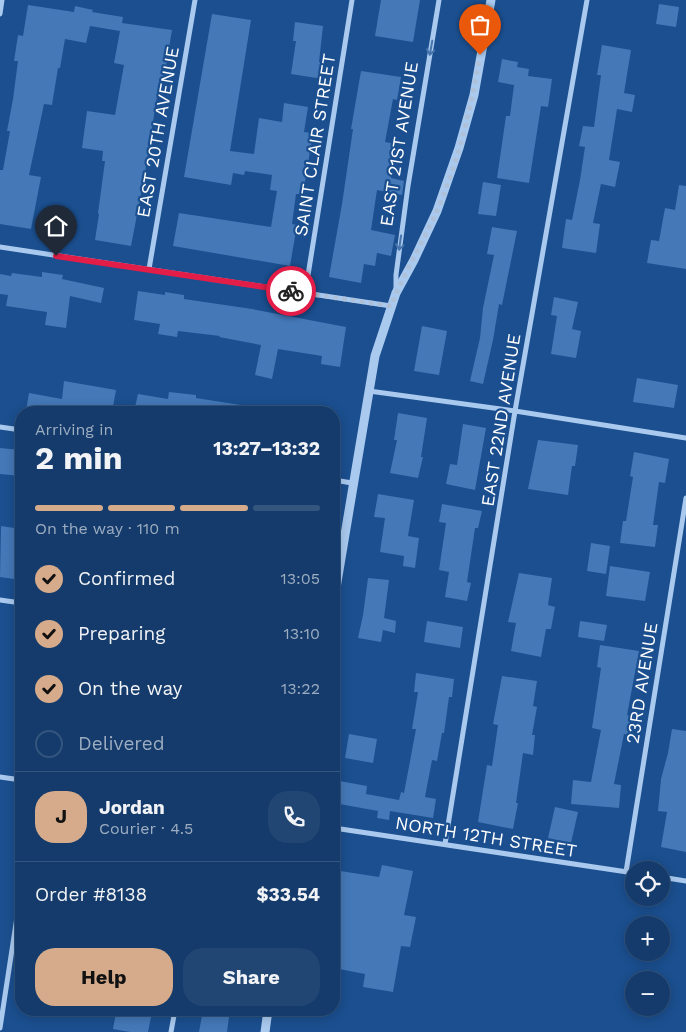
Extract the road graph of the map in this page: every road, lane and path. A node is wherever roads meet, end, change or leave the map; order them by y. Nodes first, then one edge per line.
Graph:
1 (2, 0) edge
2 (195, 0) edge
3 (352, 0) edge
4 (439, 0) edge
5 (491, 0) edge
6 (587, 0) edge
7 (0, 14) edge
8 (0, 247) edge
9 (149, 269) junction
10 (396, 293) junction
11 (305, 294) junction
12 (391, 306) junction
13 (368, 391) junction
14 (515, 411) junction
15 (0, 427) edge
16 (15, 429) edge
17 (686, 438) edge
18 (340, 481) edge
19 (352, 482) junction
20 (686, 498) edge
21 (340, 561) edge
22 (0, 600) edge
23 (15, 603) edge
24 (0, 777) edge
25 (15, 779) edge
26 (340, 829) edge
27 (445, 844) junction
28 (628, 861) edge
29 (625, 872) edge
30 (670, 878) edge
31 (686, 881) edge
32 (15, 930) edge
33 (174, 1016) edge
34 (267, 1016) edge
35 (0, 1028) edge
36 (171, 1032) edge
37 (265, 1032) edge

1 - 7 street
2 - 9 street, EAST 20TH AVENUE
3 - 11 street, SAINT CLAIR STREET
4 -> 10 street, EAST 21ST AVENUE
5 - 10 street
6 - 14 street, EAST 22ND AVENUE
8 - 9 street
9 - 11 street
10 - 12 street
11 - 12 street
12 - 13 street
13 - 14 street
13 - 19 street
14 - 17 street
14 - 27 street, EAST 22ND AVENUE
15 - 16 street
18 - 19 street
19 - 21 street
20 - 28 street, 23RD AVENUE
22 - 23 street
24 - 25 street
26 - 27 street, NORTH 12TH STREET
27 - 29 street, NORTH 12TH STREET
30 - 31 street
32 - 35 street
33 - 36 street
34 - 37 street

